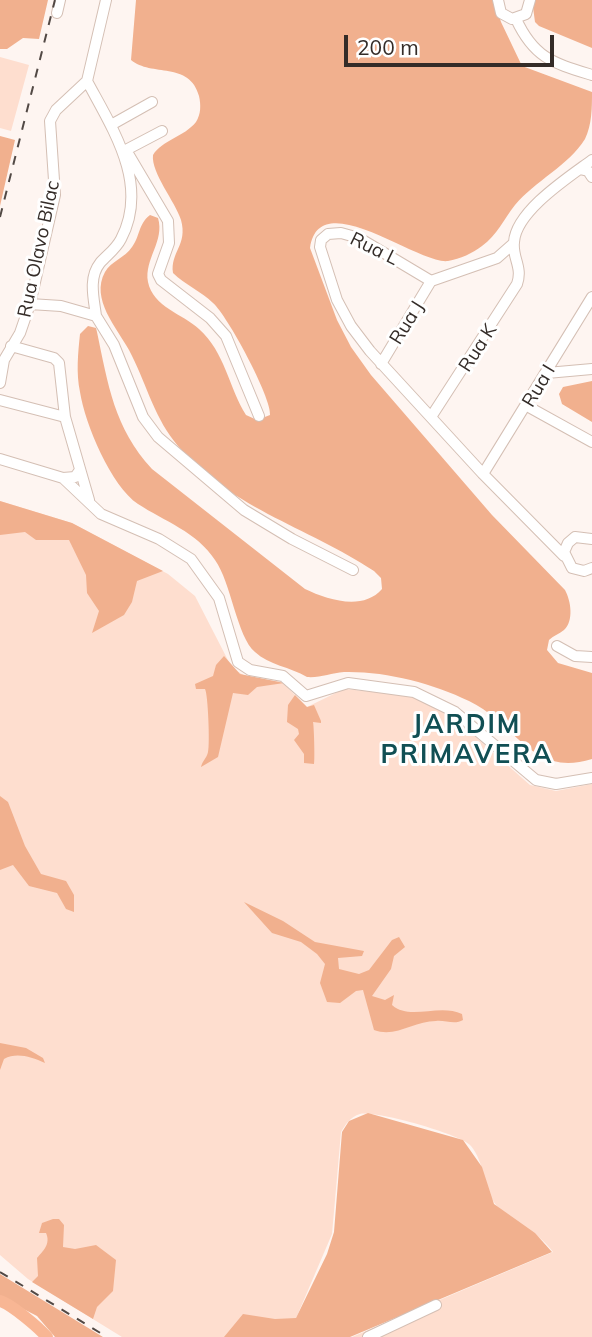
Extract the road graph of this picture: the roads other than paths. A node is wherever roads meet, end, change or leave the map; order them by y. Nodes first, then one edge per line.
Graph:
1 (60, 0) edge
2 (106, 0) edge
3 (498, 0) edge
4 (530, 0) edge
5 (57, 13) dead end
6 (516, 19) junction
7 (592, 75) edge
8 (87, 81) junction
9 (152, 102) dead end
10 (111, 125) junction
11 (162, 131) dead end
12 (125, 151) junction
13 (592, 160) edge
14 (592, 167) edge
15 (580, 169) junction
16 (592, 176) edge
17 (514, 243) junction
18 (497, 258) junction
19 (519, 262) junction
20 (431, 281) junction
21 (592, 297) edge
22 (30, 304) junction
23 (96, 316) junction
24 (11, 346) junction
25 (1, 364) edge
26 (382, 364) junction
27 (592, 369) edge
28 (547, 373) junction
29 (0, 383) edge
30 (0, 400) edge
31 (527, 406) junction
32 (259, 416) dead end
33 (65, 417) junction
34 (431, 417) junction
35 (592, 442) edge
36 (0, 459) edge
37 (80, 470) junction
38 (483, 474) junction
39 (63, 478) junction
40 (89, 500) junction
41 (592, 539) edge
42 (564, 556) junction
43 (592, 568) edge
44 (353, 570) dead end
45 (557, 646) dead end
46 (592, 657) edge
47 (592, 778) edge
48 (436, 1306) dead end
49 (368, 1337) edge

1 - 5 street
2 - 8 street
3 - 6 street
4 - 6 street
6 - 7 street
8 - 10 street
8 - 22 street, Rua Olavo Bilac
9 - 10 street
10 - 12 street
11 - 12 street
12 - 23 street
12 - 32 street
13 - 15 street
14 - 16 street
15 - 16 street
15 - 17 street
17 - 18 street
17 - 19 street
18 - 19 street
18 - 20 street
19 - 34 street, Rua K
20 - 26 street, Rua J
20 - 26 street, Rua L
21 - 28 street, Rua I
22 - 23 street
22 - 24 street, Rua Olavo Bilac
23 - 44 street
24 - 25 street, Rua Olavo Bilac
24 - 33 street
25 - 29 street, Rua Olavo Bilac
26 - 34 street
27 - 28 street
28 - 31 street, Rua I
30 - 33 street
31 - 35 street
31 - 38 street, Rua I
33 - 37 street
34 - 38 street
36 - 39 street
37 - 39 street
37 - 40 street
38 - 42 street
39 - 40 street
40 - 47 street
41 - 42 street
42 - 43 street
45 - 46 street
48 - 49 street

